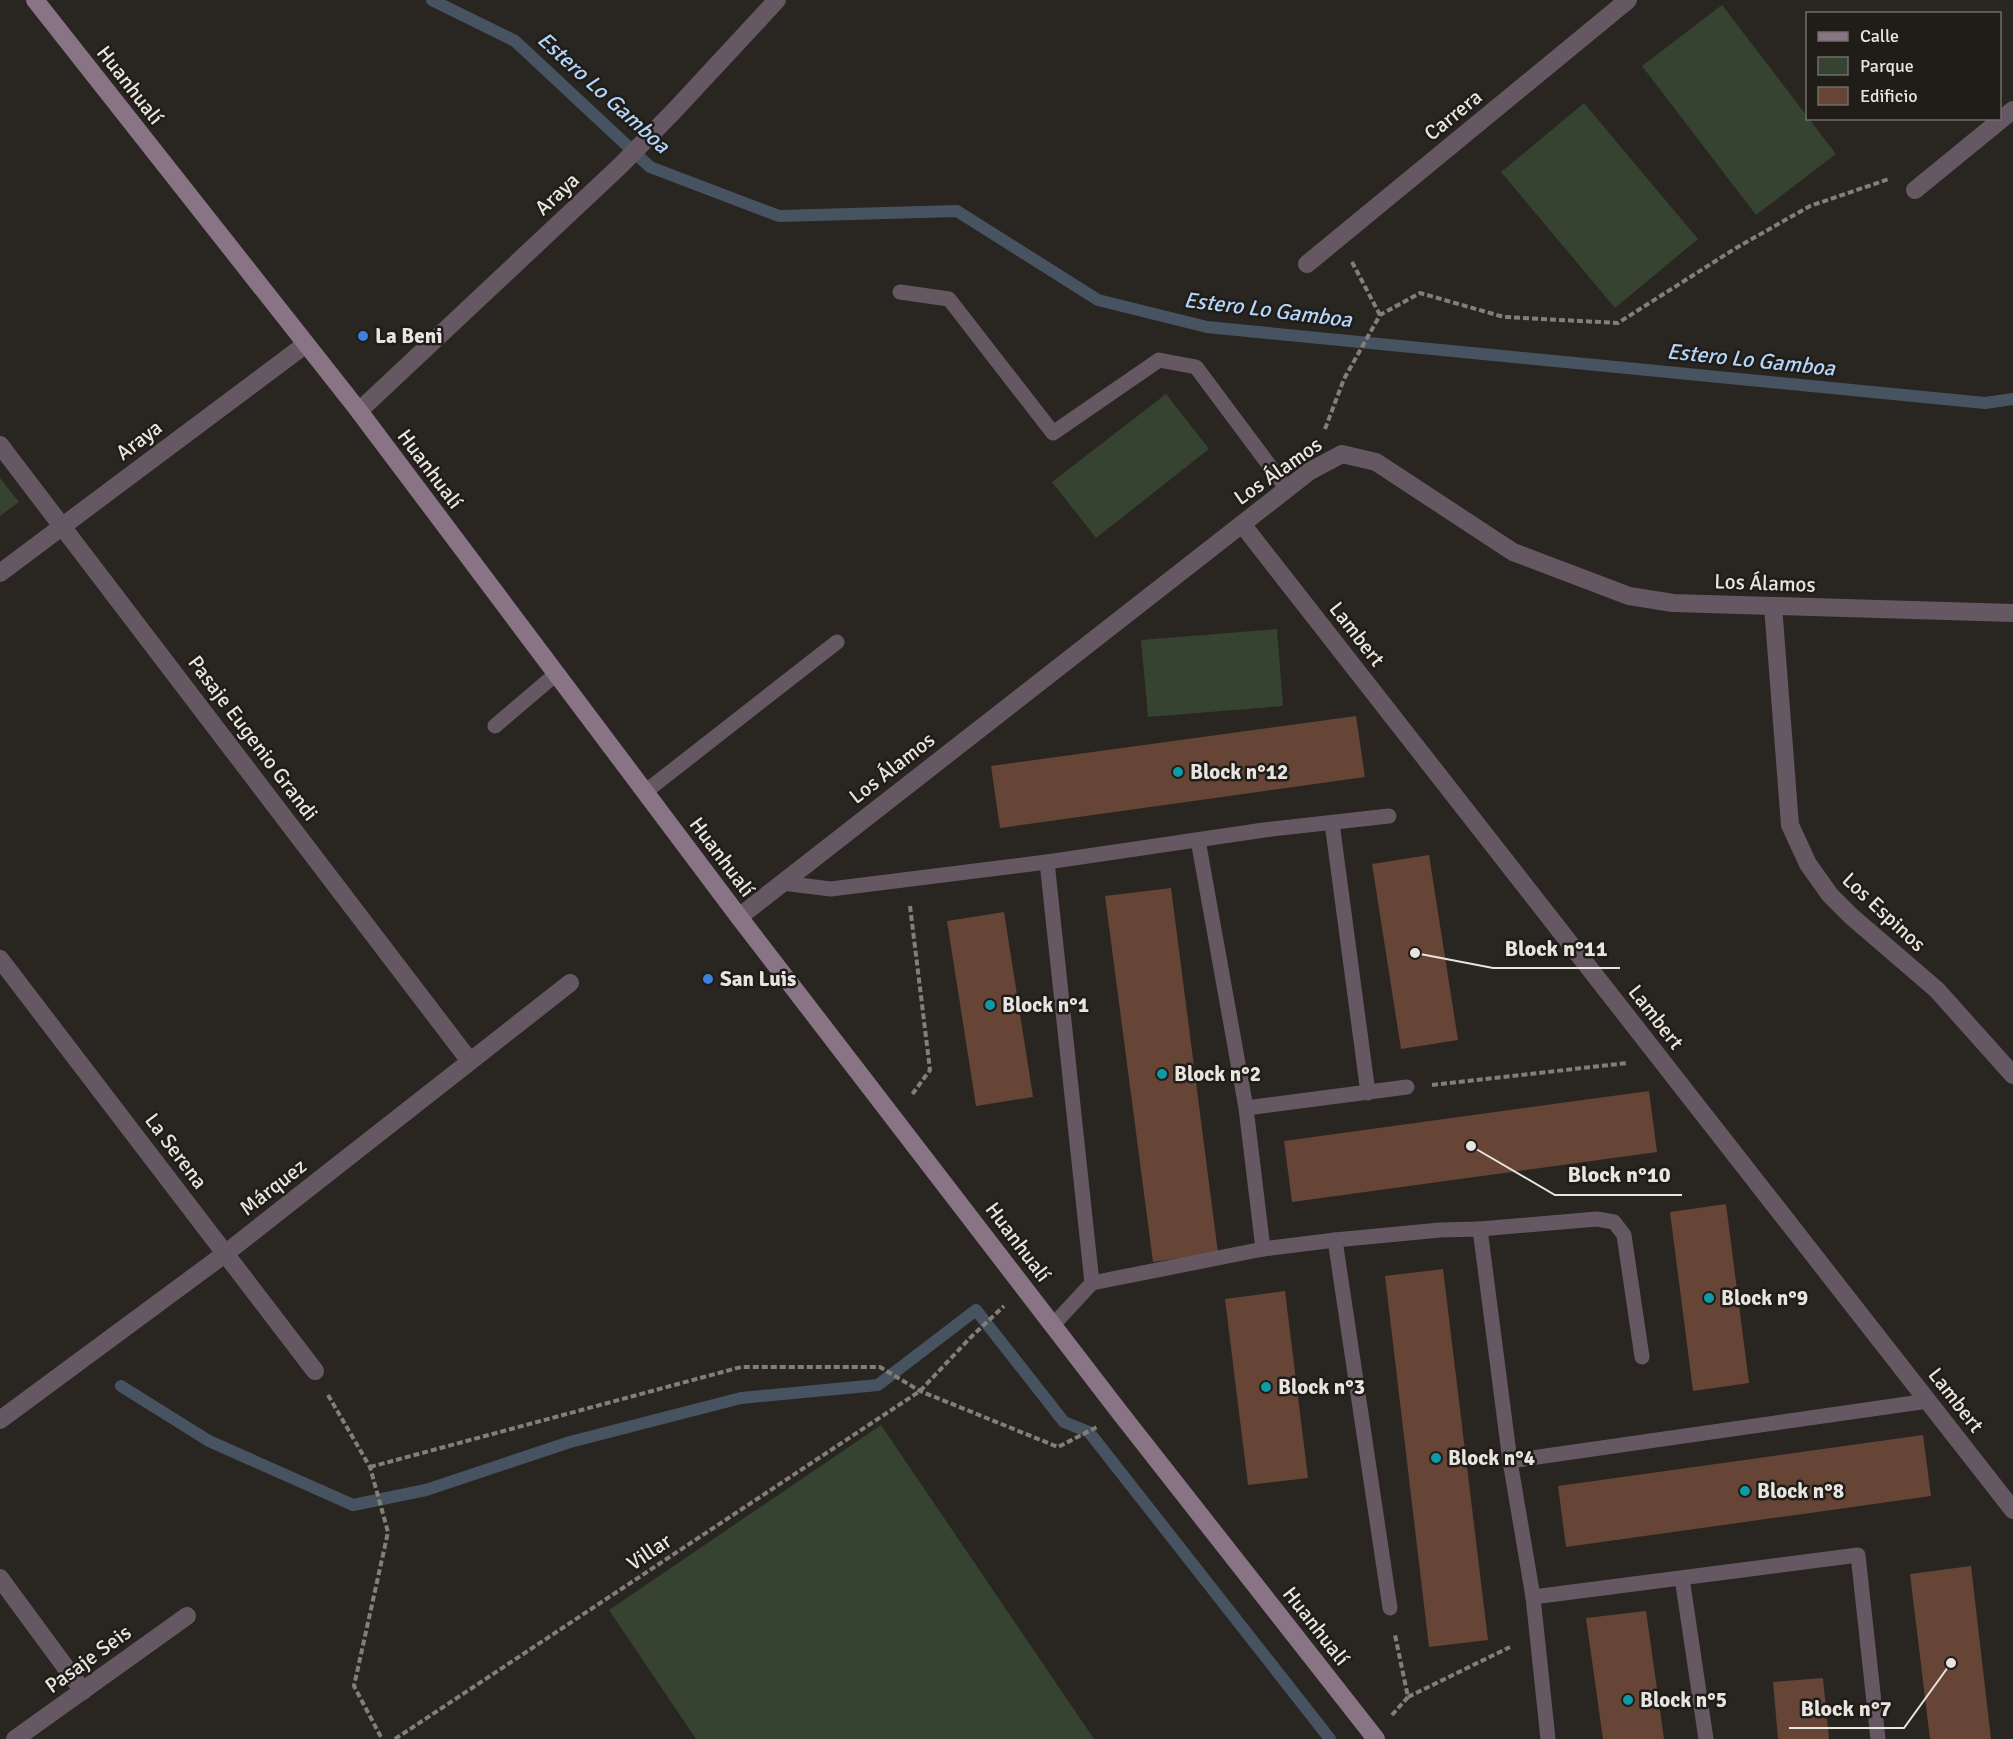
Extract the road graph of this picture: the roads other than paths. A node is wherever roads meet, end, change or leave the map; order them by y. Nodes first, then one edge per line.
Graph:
1 (34, 0) edge
2 (777, 0) edge
3 (1628, 0) edge
4 (2013, 111) edge
5 (1915, 190) road end
6 (1307, 264) dead end
7 (900, 292) dead end
8 (306, 344) junction
9 (358, 411) junction
10 (0, 445) edge
11 (1287, 489) junction
12 (1242, 524) junction
13 (62, 525) junction
14 (0, 573) edge
15 (1773, 606) junction
16 (2013, 613) edge
17 (837, 642) dead end
18 (556, 674) junction
19 (495, 726) dead end
20 (645, 792) junction
21 (1389, 816) dead end
22 (1332, 823) junction
23 (1198, 840) junction
24 (1047, 862) junction
25 (782, 883) junction
26 (739, 917) junction
27 (0, 959) edge
28 (570, 983) dead end
29 (2006, 1054) edge
30 (470, 1060) junction
31 (2013, 1075) edge
32 (1407, 1088) road end
33 (1368, 1093) junction
34 (1246, 1108) junction
35 (1480, 1230) junction
36 (1335, 1240) junction
37 (1263, 1249) junction
38 (226, 1254) junction
39 (1092, 1283) junction
40 (1054, 1324) junction
41 (1642, 1357) dead end
42 (315, 1371) road end
43 (1928, 1401) junction
44 (0, 1420) edge
45 (1510, 1461) junction
46 (2013, 1510) edge
47 (0, 1578) edge
48 (1682, 1578) junction
49 (1533, 1597) junction
50 (1390, 1608) road end
51 (187, 1616) dead end
52 (83, 1691) junction
53 (1375, 1737) edge
54 (15, 1739) edge
55 (1548, 1739) edge
56 (1706, 1739) edge
57 (1878, 1739) edge

1 - 8 street, Huanhualí
2 - 9 street, Araya
3 - 6 street, Carrera
4 - 5 street
7 - 11 lane
8 - 9 street, Huanhualí
8 - 13 street, Araya
9 - 18 street, Huanhualí
10 - 13 street, Pasaje Eugenio Grandi
11 - 12 street, Los Álamos
11 - 15 street, Los Álamos
12 - 25 street, Los Álamos
12 - 43 street, Lambert
13 - 14 street, Araya
13 - 30 street, Pasaje Eugenio Grandi
15 - 16 street, Los Álamos
15 - 29 street, Los Espinos
17 - 20 lane
18 - 19 lane
18 - 20 street, Huanhualí
20 - 26 street, Huanhualí
21 - 22 lane
22 - 23 lane
22 - 33 lane
23 - 24 lane
23 - 34 lane
24 - 25 lane
24 - 39 lane
25 - 26 street, Los Álamos
26 - 40 street, Huanhualí
27 - 38 street, La Serena
28 - 30 street, Márquez
29 - 31 street, Los Espinos
30 - 38 street, Márquez
32 - 33 lane
33 - 34 lane
34 - 37 lane
35 - 36 lane
35 - 41 lane
35 - 45 lane
36 - 37 lane
36 - 50 lane
37 - 39 lane
38 - 42 street, La Serena
38 - 44 street, Márquez
39 - 40 lane
40 - 53 street, Huanhualí
43 - 45 lane
43 - 46 street, Lambert
45 - 49 lane
47 - 52 street
48 - 49 lane
48 - 56 lane
48 - 57 lane
49 - 55 lane
51 - 52 street, Pasaje Seis
52 - 54 street, Pasaje Seis

